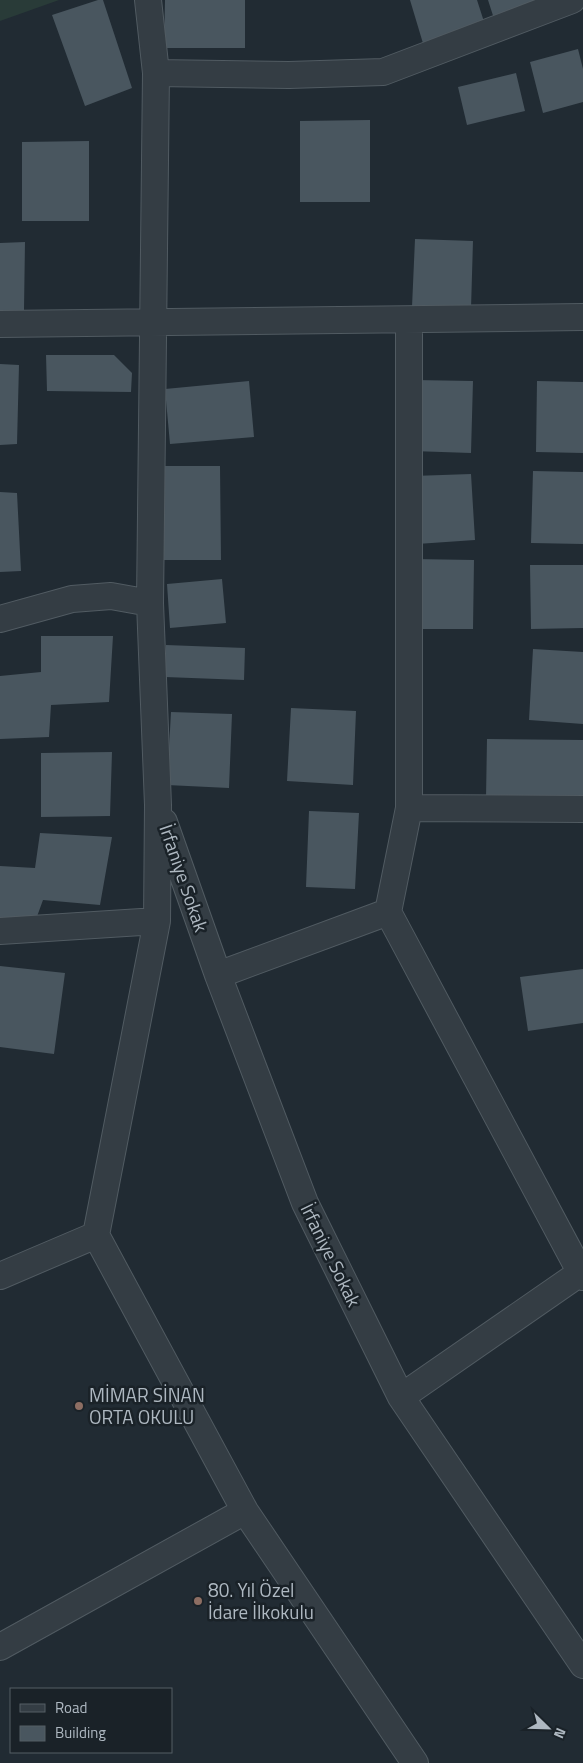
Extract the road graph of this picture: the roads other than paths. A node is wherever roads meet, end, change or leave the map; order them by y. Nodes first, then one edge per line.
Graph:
1 (148, 0) edge
2 (572, 0) edge
3 (156, 73) junction
4 (583, 317) edge
5 (409, 320) junction
6 (152, 321) junction
7 (0, 324) edge
8 (150, 602) junction
9 (0, 619) edge
10 (158, 805) junction
11 (410, 808) junction
12 (583, 809) edge
13 (388, 912) junction
14 (156, 921) junction
15 (0, 932) edge
16 (218, 975) junction
17 (96, 1235) junction
18 (582, 1273) edge
19 (0, 1276) edge
20 (401, 1397) junction
21 (245, 1511) junction
22 (0, 1647) edge
23 (583, 1665) edge
24 (415, 1763) edge

1 - 3 street
2 - 3 street
3 - 6 street
4 - 5 street
5 - 6 street
5 - 11 street
6 - 7 street
6 - 8 street
8 - 9 street
8 - 10 street
10 - 14 street
10 - 16 street, İrfaniye Sokak
11 - 12 street
11 - 13 street
13 - 16 street
13 - 18 street
14 - 15 street
14 - 17 street
16 - 20 street, İrfaniye Sokak
17 - 19 street
17 - 21 street
18 - 20 street
20 - 23 street, İrfaniye Sokak
21 - 22 street
21 - 24 street

